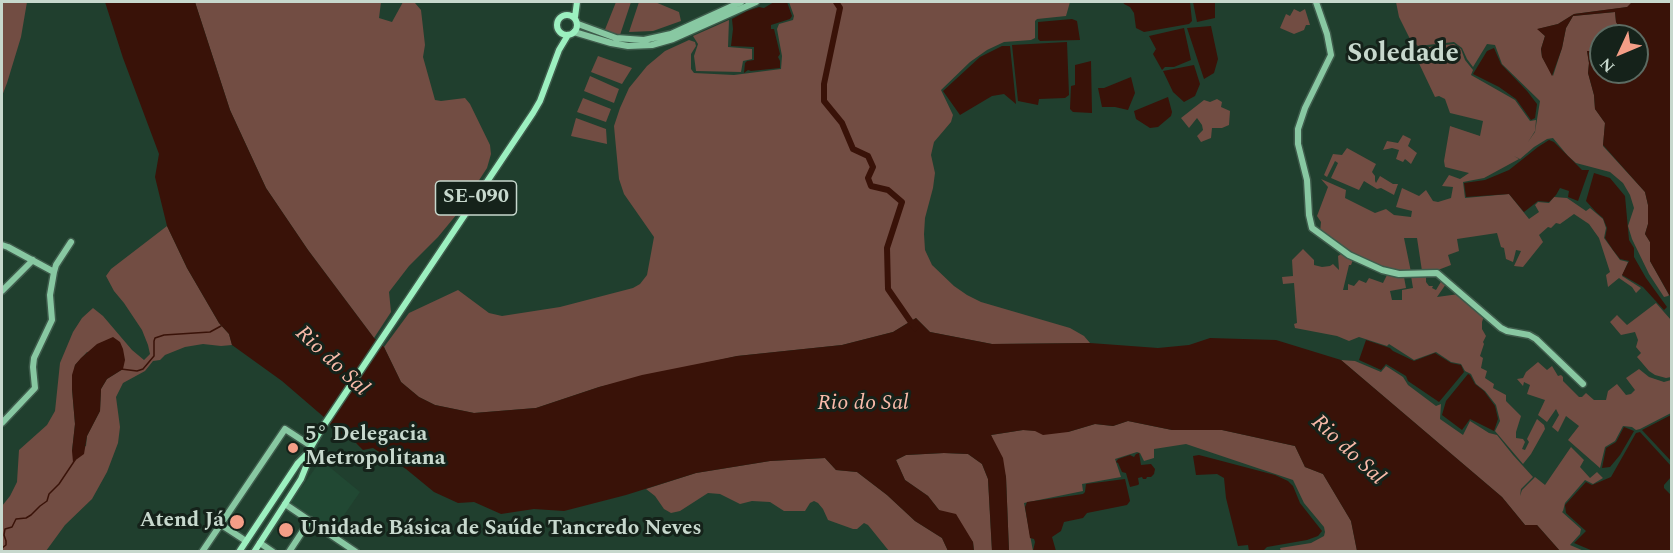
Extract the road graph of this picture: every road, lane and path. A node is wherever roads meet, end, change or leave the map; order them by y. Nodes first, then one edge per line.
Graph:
1 (576, 2) edge
2 (741, 2) edge
3 (756, 2) edge
4 (1316, 2) edge
5 (566, 15) junction
6 (576, 21) junction
7 (568, 33) junction
8 (71, 242) dead end
9 (2, 245) edge
10 (33, 260) junction
11 (54, 272) junction
12 (2, 291) edge
13 (1583, 384) dead end
14 (2, 423) edge
15 (311, 446) junction
16 (307, 454) junction
17 (293, 472) junction
18 (301, 479) junction
19 (285, 504) junction
20 (261, 519) junction
21 (310, 520) junction
22 (220, 524) junction
23 (271, 526) junction
24 (246, 541) junction
25 (260, 543) junction
26 (202, 552) edge
27 (239, 552) edge
28 (254, 552) edge
29 (273, 552) edge
30 (290, 552) edge
31 (356, 552) edge

1 - 5 main road, SE-090
1 - 6 main road, SE-090
2 - 6 street
3 - 7 street
4 - 13 street
5 - 6 main road
5 - 7 main road, SE-090
6 - 7 main road, SE-090
7 - 15 main road, SE-090
8 - 11 street
9 - 10 street
10 - 11 street
10 - 12 street
11 - 14 street
15 - 16 main road, SE-090
15 - 22 street
16 - 17 main road, SE-090
16 - 18 main road, SE-090
17 - 18 main road
17 - 20 main road, SE-090
18 - 19 main road, SE-090
19 - 21 street
19 - 23 main road, SE-090
20 - 23 main road
20 - 24 main road, SE-090
21 - 30 street
21 - 31 street
22 - 24 street
22 - 26 street
23 - 25 main road, SE-090
24 - 27 main road, SE-090
25 - 28 main road, SE-090
25 - 29 street

